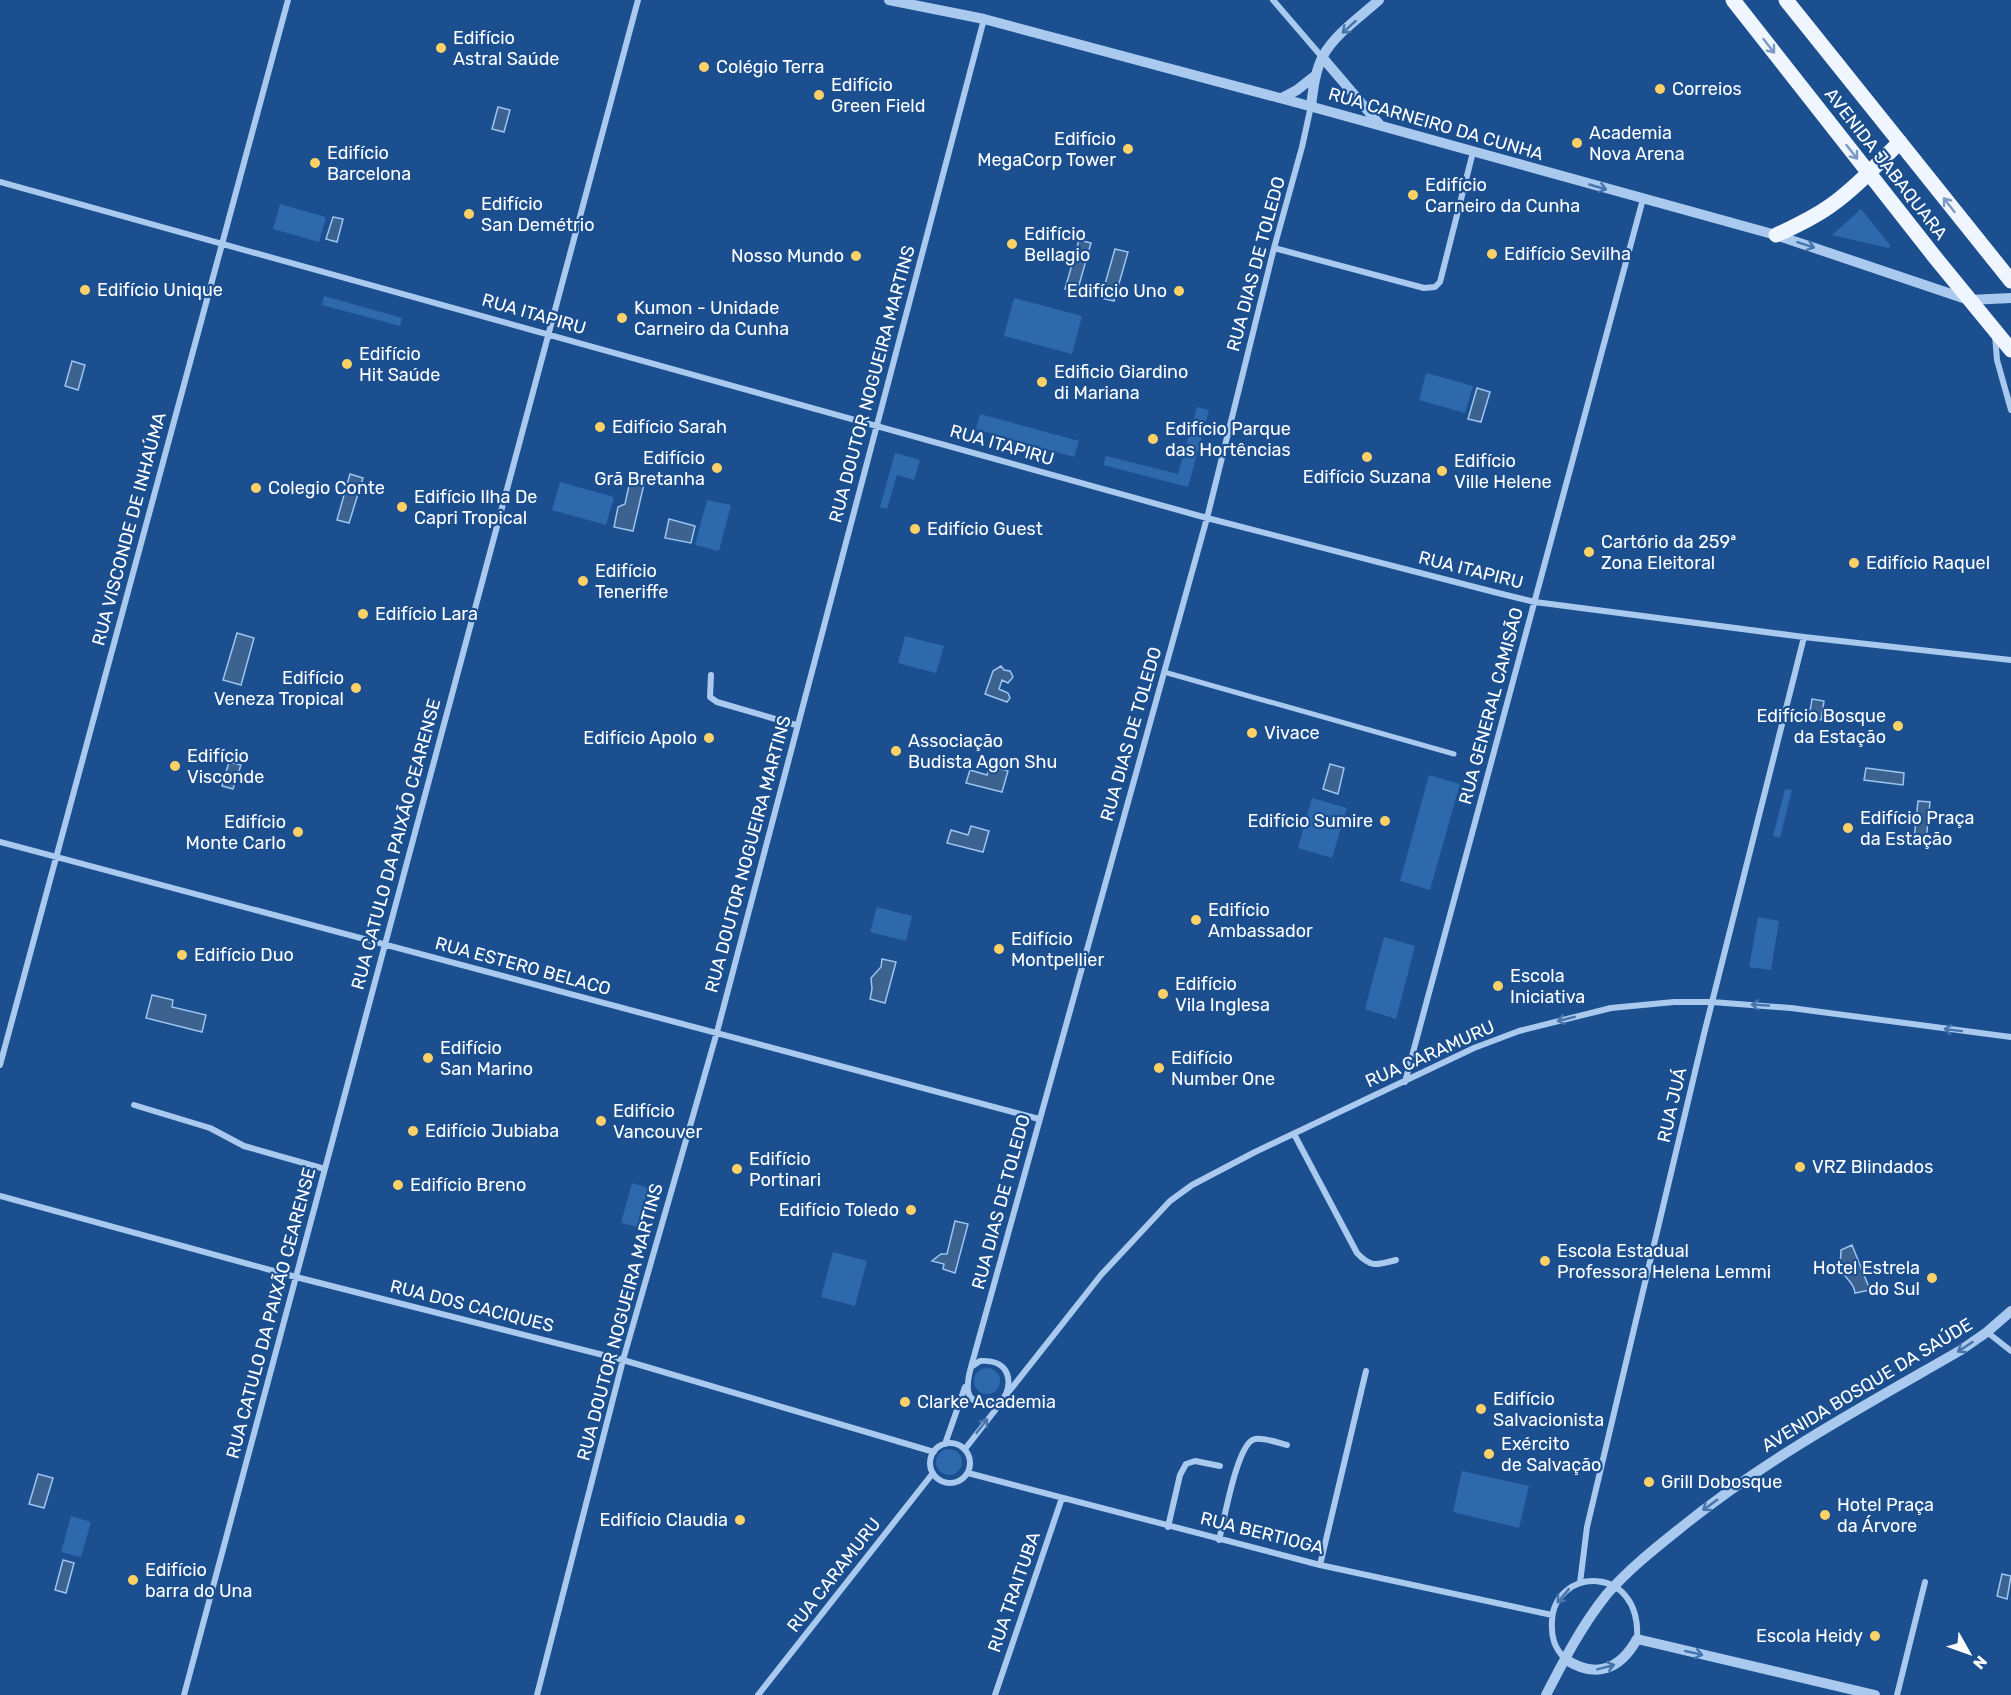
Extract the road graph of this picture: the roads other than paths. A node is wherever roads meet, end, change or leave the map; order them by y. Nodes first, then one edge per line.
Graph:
1 (288, 0) edge
2 (638, 0) edge
3 (889, 0) edge
4 (1273, 0) edge
5 (1379, 0) edge
6 (1733, 0) edge
7 (1786, 0) edge
8 (984, 19) junction
9 (1322, 57) junction
10 (1316, 75) junction
11 (1282, 98) junction
12 (1311, 106) junction
13 (1380, 125) junction
14 (1900, 142) junction
15 (1473, 152) junction
16 (1868, 173) junction
17 (0, 182) edge
18 (1643, 199) junction
19 (1776, 235) junction
20 (222, 242) junction
21 (1274, 248) junction
22 (2011, 281) edge
23 (2011, 298) edge
24 (1969, 300) junction
25 (1994, 331) junction
26 (550, 334) junction
27 (2011, 350) edge
28 (2011, 410) edge
29 (876, 425) junction
30 (1207, 518) junction
31 (1535, 602) junction
32 (1804, 637) junction
33 (2011, 660) edge
34 (1164, 672) junction
35 (711, 675) dead end
36 (796, 725) junction
37 (1454, 754) dead end
38 (0, 842) edge
39 (56, 857) junction
40 (384, 945) junction
41 (1712, 1002) junction
42 (717, 1032) junction
43 (2011, 1037) edge
44 (0, 1065) edge
45 (1405, 1082) junction
46 (134, 1105) dead end
47 (1039, 1119) junction
48 (1294, 1134) junction
49 (325, 1170) junction
50 (0, 1196) edge
51 (1396, 1260) dead end
52 (296, 1277) junction
53 (2011, 1311) edge
54 (1986, 1332) junction
55 (2011, 1352) edge
56 (623, 1360) junction
57 (971, 1367) junction
58 (1366, 1371) dead end
59 (966, 1384) junction
60 (1007, 1394) junction
61 (1000, 1404) junction
62 (945, 1444) junction
63 (1287, 1445) dead end
64 (965, 1449) junction
65 (934, 1452) junction
66 (1221, 1466) dead end
67 (933, 1473) junction
68 (968, 1473) junction
69 (1062, 1498) junction
70 (1168, 1527) junction
71 (1219, 1540) junction
72 (1320, 1565) junction
73 (1925, 1582) dead end
74 (1580, 1583) junction
75 (1615, 1585) junction
76 (1552, 1615) junction
77 (1637, 1639) junction
78 (1565, 1659) junction
79 (184, 1695) edge
80 (537, 1695) edge
81 (758, 1695) edge
82 (995, 1695) edge
83 (1546, 1695) edge
84 (1874, 1695) edge
85 (1898, 1695) edge

1 - 20 street, RUA VISCONDE DE INHAÚMA
2 - 26 street, RUA CATULO DA PAIXÃO CEARENSE
3 - 8 street, RUA CARNEIRO DA CUNHA
4 - 9 street
5 -> 9 street
6 -> 16 main road, AVENIDA JABAQUARA
7 - 14 main road, AVENIDA JABAQUARA
8 - 11 street, RUA CARNEIRO DA CUNHA
8 - 29 street, RUA DOUTOR NOGUEIRA MARTINS
9 - 10 street
9 - 13 street
10 - 11 street
10 - 12 street
11 - 12 street, RUA CARNEIRO DA CUNHA
12 - 13 street, RUA CARNEIRO DA CUNHA
12 - 21 street, RUA DIAS DE TOLEDO
13 - 15 street, RUA CARNEIRO DA CUNHA
14 - 16 main road
22 -> 14 main road, AVENIDA JABAQUARA
15 -> 18 street, RUA CARNEIRO DA CUNHA
15 - 21 street
16 - 19 main road
16 - 24 main road, AVENIDA JABAQUARA
17 - 20 street, RUA ITAPIRU
18 - 19 street, RUA CARNEIRO DA CUNHA
18 - 31 street, RUA GENERAL CAMISÃO
19 -> 24 street, RUA CARNEIRO DA CUNHA
20 - 26 street, RUA ITAPIRU
20 - 39 street, RUA VISCONDE DE INHAÚMA
21 - 30 street, RUA DIAS DE TOLEDO
23 - 24 street
24 - 25 main road, AVENIDA JABAQUARA
25 - 27 main road, AVENIDA JABAQUARA
25 - 28 street
26 - 29 street, RUA ITAPIRU
26 - 40 street, RUA CATULO DA PAIXÃO CEARENSE
29 - 30 street, RUA ITAPIRU
29 - 36 street, RUA DOUTOR NOGUEIRA MARTINS
30 - 31 street, RUA ITAPIRU
30 - 34 street, RUA DIAS DE TOLEDO
31 - 32 street, RUA ITAPIRU
31 - 45 street, RUA GENERAL CAMISÃO
32 - 33 street, RUA ITAPIRU
32 - 41 street, RUA JUÁ
34 - 37 street
34 - 47 street, RUA DIAS DE TOLEDO
35 - 36 street
36 - 42 street, RUA DOUTOR NOGUEIRA MARTINS
38 - 39 street, RUA ESTERO BELACO
39 - 40 street, RUA ESTERO BELACO
39 - 44 street, RUA VISCONDE DE INHAÚMA
40 - 42 street, RUA ESTERO BELACO
40 - 49 street, RUA CATULO DA PAIXÃO CEARENSE
43 -> 41 street, RUA CARAMURU
41 -> 45 street, RUA CARAMURU
41 - 74 street, RUA JUÁ
42 - 47 street, RUA ESTERO BELACO
42 - 56 street, RUA DOUTOR NOGUEIRA MARTINS
45 - 48 street, RUA CARAMURU
46 - 49 street
47 - 57 street, RUA DIAS DE TOLEDO
48 - 51 street
48 - 60 street, RUA CARAMURU
49 - 52 street, RUA CATULO DA PAIXÃO CEARENSE
50 - 52 street, RUA DOS CACIQUES
52 - 56 street, RUA DOS CACIQUES
52 - 79 street, RUA CATULO DA PAIXÃO CEARENSE
53 - 54 street, AVENIDA BOSQUE DA SAÚDE
54 - 55 street
54 -> 75 street, AVENIDA BOSQUE DA SAÚDE
56 - 65 street, RUA DOS CACIQUES
56 - 80 street, RUA DOUTOR NOGUEIRA MARTINS
57 - 59 street
57 - 60 street
58 - 72 street
59 - 61 street
59 - 62 street
60 - 61 street
64 -> 61 street
62 - 64 street
62 - 65 street
63 - 71 street
64 - 68 street
65 - 67 street
66 - 70 street
67 - 68 street
67 - 81 street, RUA CARAMURU
68 - 69 street, RUA BERTIOGA
69 - 70 street, RUA BERTIOGA
69 - 82 street, RUA TRAITUBA
70 - 71 street, RUA BERTIOGA
71 - 72 street, RUA BERTIOGA
72 - 76 street, RUA BERTIOGA
73 - 85 street
74 - 75 street
74 -> 76 street
75 - 77 street
75 - 78 street, AVENIDA BOSQUE DA SAÚDE
76 - 78 street
78 -> 77 street
77 -> 84 street
78 - 83 street, AVENIDA BOSQUE DA SAÚDE

